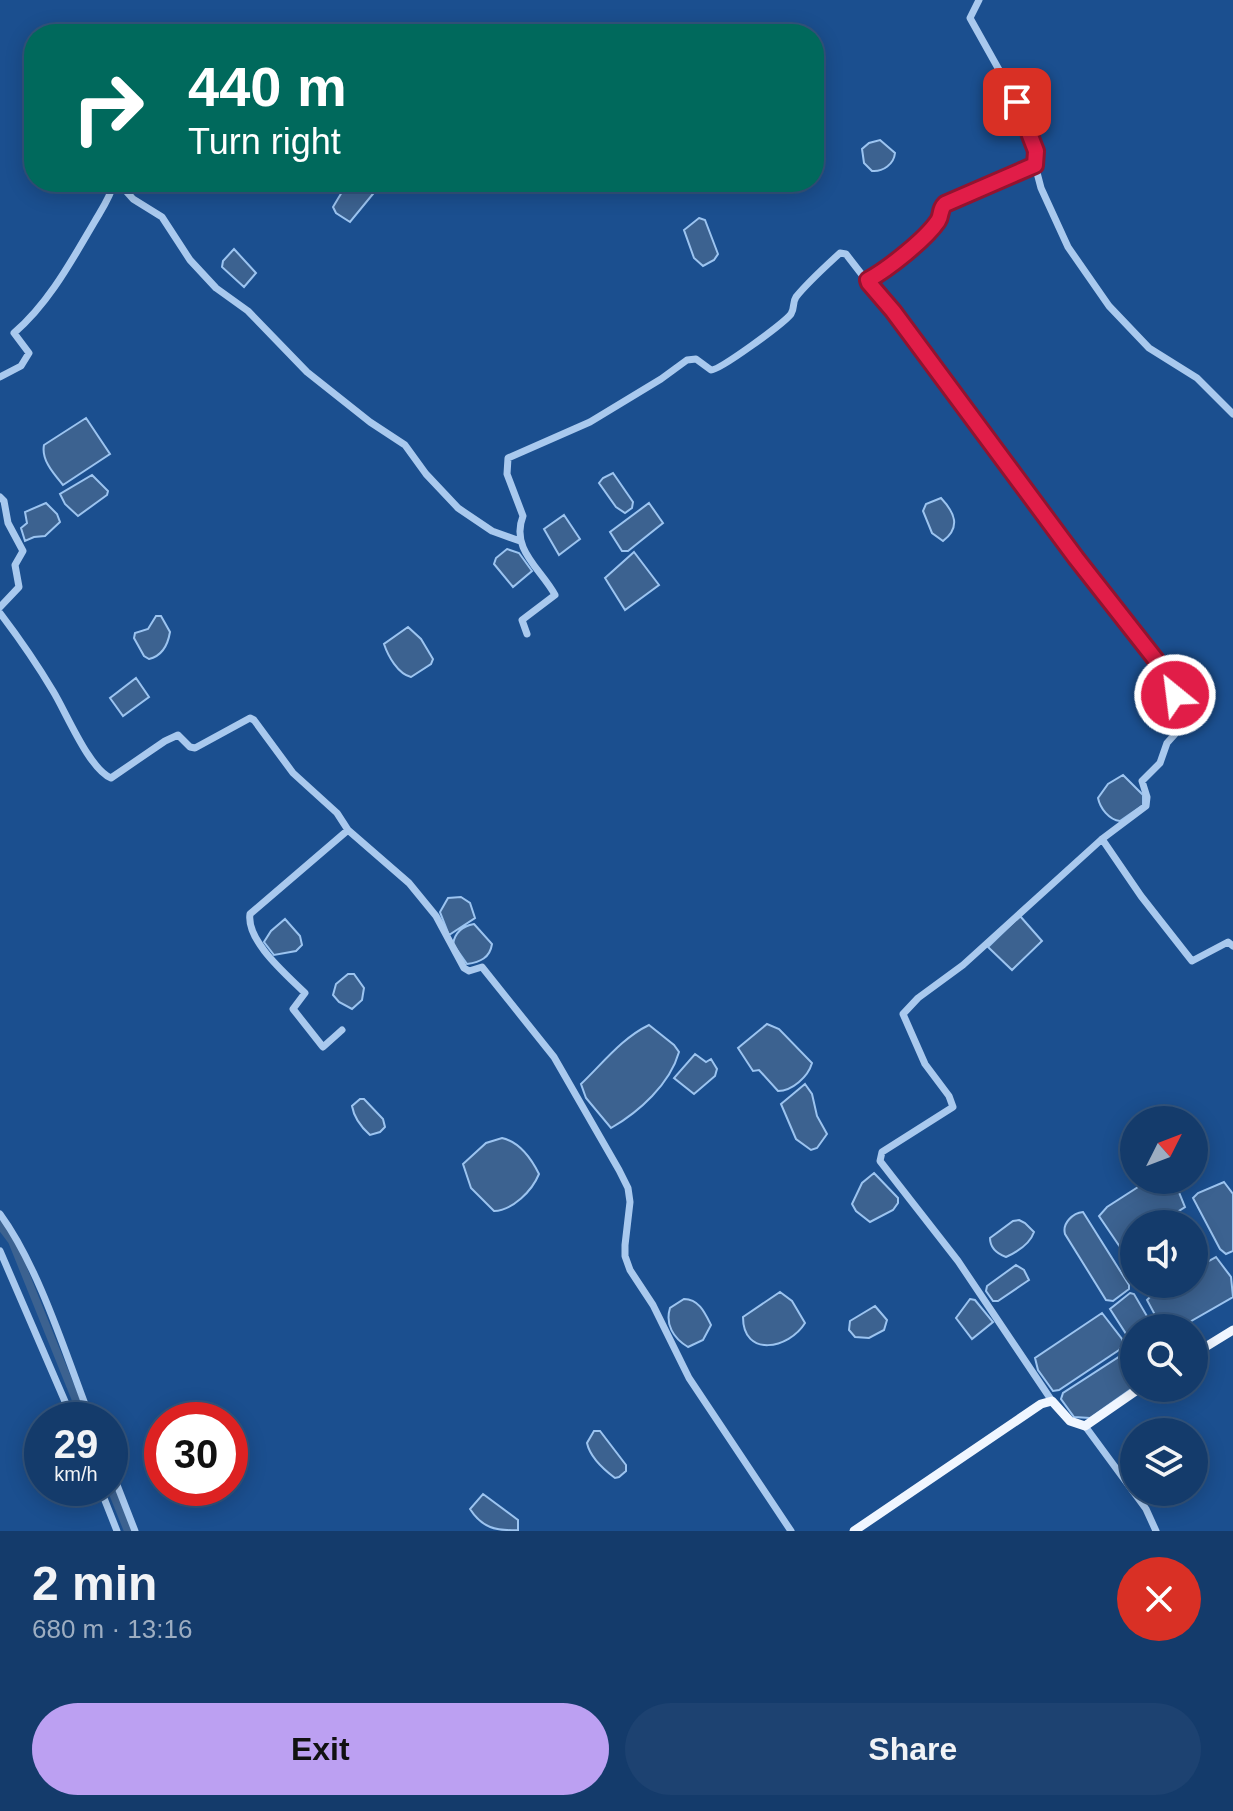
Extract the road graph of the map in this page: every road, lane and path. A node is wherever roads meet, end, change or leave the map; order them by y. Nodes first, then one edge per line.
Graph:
1 (979, 0) edge
2 (1035, 165) junction
3 (110, 192) edge
4 (126, 192) edge
5 (868, 280) junction
6 (0, 377) edge
7 (1233, 414) edge
8 (0, 497) edge
9 (520, 541) junction
10 (0, 607) edge
11 (0, 613) edge
12 (527, 634) dead end
13 (348, 830) junction
14 (1102, 839) junction
15 (1233, 946) edge
16 (342, 1030) dead end
17 (0, 1214) edge
18 (0, 1251) edge
19 (1233, 1330) edge
20 (1208, 1345) edge
21 (1052, 1401) junction
22 (65, 1402) edge
23 (84, 1402) edge
24 (1120, 1402) edge
25 (1085, 1426) junction
26 (107, 1506) edge
27 (125, 1506) edge
28 (117, 1531) edge
29 (135, 1531) edge
30 (791, 1531) edge
31 (854, 1531) edge
32 (1156, 1531) edge

1 - 2 street
2 - 5 street
2 - 7 street
3 - 6 street
4 - 9 street
5 - 9 street
5 - 14 street
8 - 10 street
9 - 12 street
11 - 13 street
13 - 16 street
13 - 30 street
14 - 15 street
14 - 21 street
17 - 23 street
18 - 22 street
19 - 20 main road
21 - 25 main road
21 - 31 main road
24 - 25 main road
25 - 32 street
26 - 28 street
27 - 29 street

